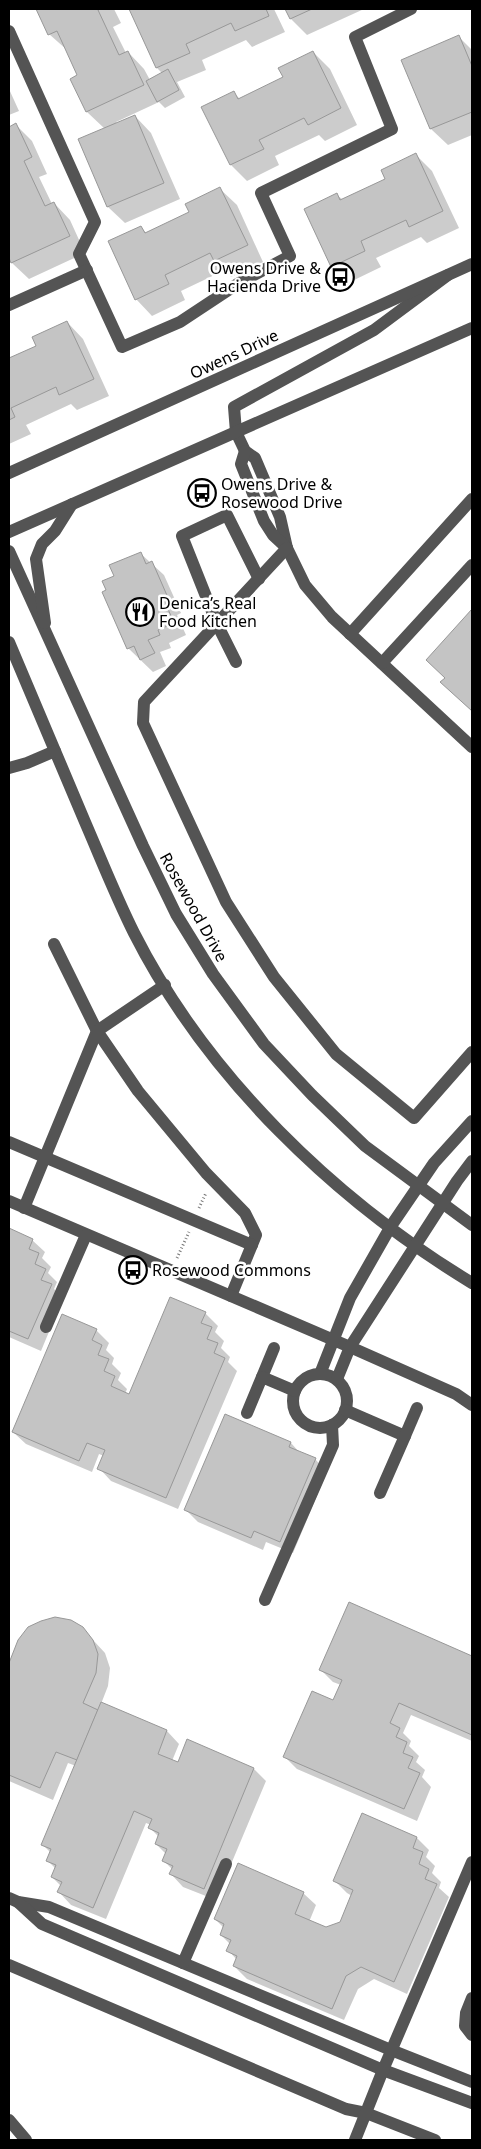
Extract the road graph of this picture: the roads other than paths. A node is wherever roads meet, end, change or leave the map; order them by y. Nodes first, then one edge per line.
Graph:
1 (411, 9) edge
2 (9, 31) edge
3 (472, 264) edge
4 (87, 270) junction
5 (448, 275) junction
6 (9, 305) edge
7 (472, 328) edge
8 (236, 432) junction
9 (9, 472) edge
10 (472, 499) edge
11 (72, 504) junction
12 (9, 532) edge
13 (287, 548) junction
14 (9, 551) edge
15 (472, 565) edge
16 (259, 579) junction
17 (217, 624) junction
18 (46, 633) junction
19 (350, 634) junction
20 (9, 642) edge
21 (236, 662) dead end
22 (382, 663) junction
23 (472, 746) edge
24 (55, 752) junction
25 (9, 768) edge
26 (54, 944) dead end
27 (165, 985) junction
28 (97, 1031) junction
29 (472, 1052) edge
30 (472, 1121) edge
31 (9, 1142) edge
32 (45, 1158) junction
33 (472, 1160) edge
34 (418, 1186) junction
35 (9, 1202) edge
36 (442, 1203) junction
37 (24, 1208) junction
38 (472, 1225) edge
39 (390, 1226) junction
40 (86, 1235) junction
41 (416, 1244) junction
42 (252, 1245) junction
43 (472, 1283) edge
44 (231, 1296) junction
45 (46, 1327) dead end
46 (335, 1341) junction
47 (350, 1347) junction
48 (274, 1348) dead end
49 (320, 1374) junction
50 (262, 1377) junction
51 (336, 1379) junction
52 (295, 1391) junction
53 (472, 1405) edge
54 (417, 1408) dead end
55 (346, 1410) junction
56 (247, 1413) dead end
57 (332, 1425) junction
58 (405, 1436) junction
59 (380, 1493) dead end
60 (265, 1600) dead end
61 (226, 1864) dead end
62 (471, 1871) edge
63 (13, 1900) edge
64 (182, 1963) junction
65 (9, 1965) edge
66 (472, 1998) edge
67 (472, 2035) edge
68 (391, 2050) junction
69 (382, 2070) junction
70 (472, 2082) edge
71 (472, 2103) edge
72 (366, 2113) junction
73 (9, 2120) edge
74 (26, 2140) edge
75 (355, 2140) edge
76 (435, 2140) edge

1 - 4 street
2 - 4 street
3 - 5 street, Owens Drive
4 - 6 street
5 - 8 street
5 - 9 street, Owens Drive
7 - 8 street
8 - 11 street
8 - 13 street
10 - 19 street
11 - 12 street
11 - 18 street
13 - 16 street
13 - 19 street
14 - 18 street, Rosewood Drive
15 - 22 street
16 - 17 street
16 - 17 street
17 - 21 street
17 - 29 street
18 - 34 street, Rosewood Drive
19 - 22 street
20 - 24 street
22 - 23 street
24 - 25 street
24 - 27 street
26 - 28 street
27 - 28 street
27 - 39 street
28 - 32 street
28 - 42 street
30 - 34 street
31 - 32 street
32 - 37 street
32 - 42 street
33 - 36 street
34 - 36 street, Rosewood Drive
34 - 39 street
35 - 37 street
36 - 38 street, Rosewood Drive
36 - 41 street
37 - 40 street
39 - 41 street
39 - 46 street
40 - 44 street
40 - 45 street
41 - 43 street
41 - 47 street
42 - 44 street
44 - 46 street
46 - 47 street
46 - 49 street
47 - 51 street
47 - 53 street
48 - 50 street
49 - 51 street
49 - 52 street
50 - 52 street
50 - 56 street
51 - 55 street
52 - 57 street
54 - 58 street
55 - 57 street
55 - 58 street
57 - 60 street
58 - 59 street
61 - 64 street
62 - 68 street
63 - 64 street
63 - 69 street
64 - 68 street
65 - 72 street
66 - 67 street
68 - 69 street
68 - 70 street
69 - 71 street
69 - 72 street
72 - 75 street
72 - 76 street
73 - 74 street

